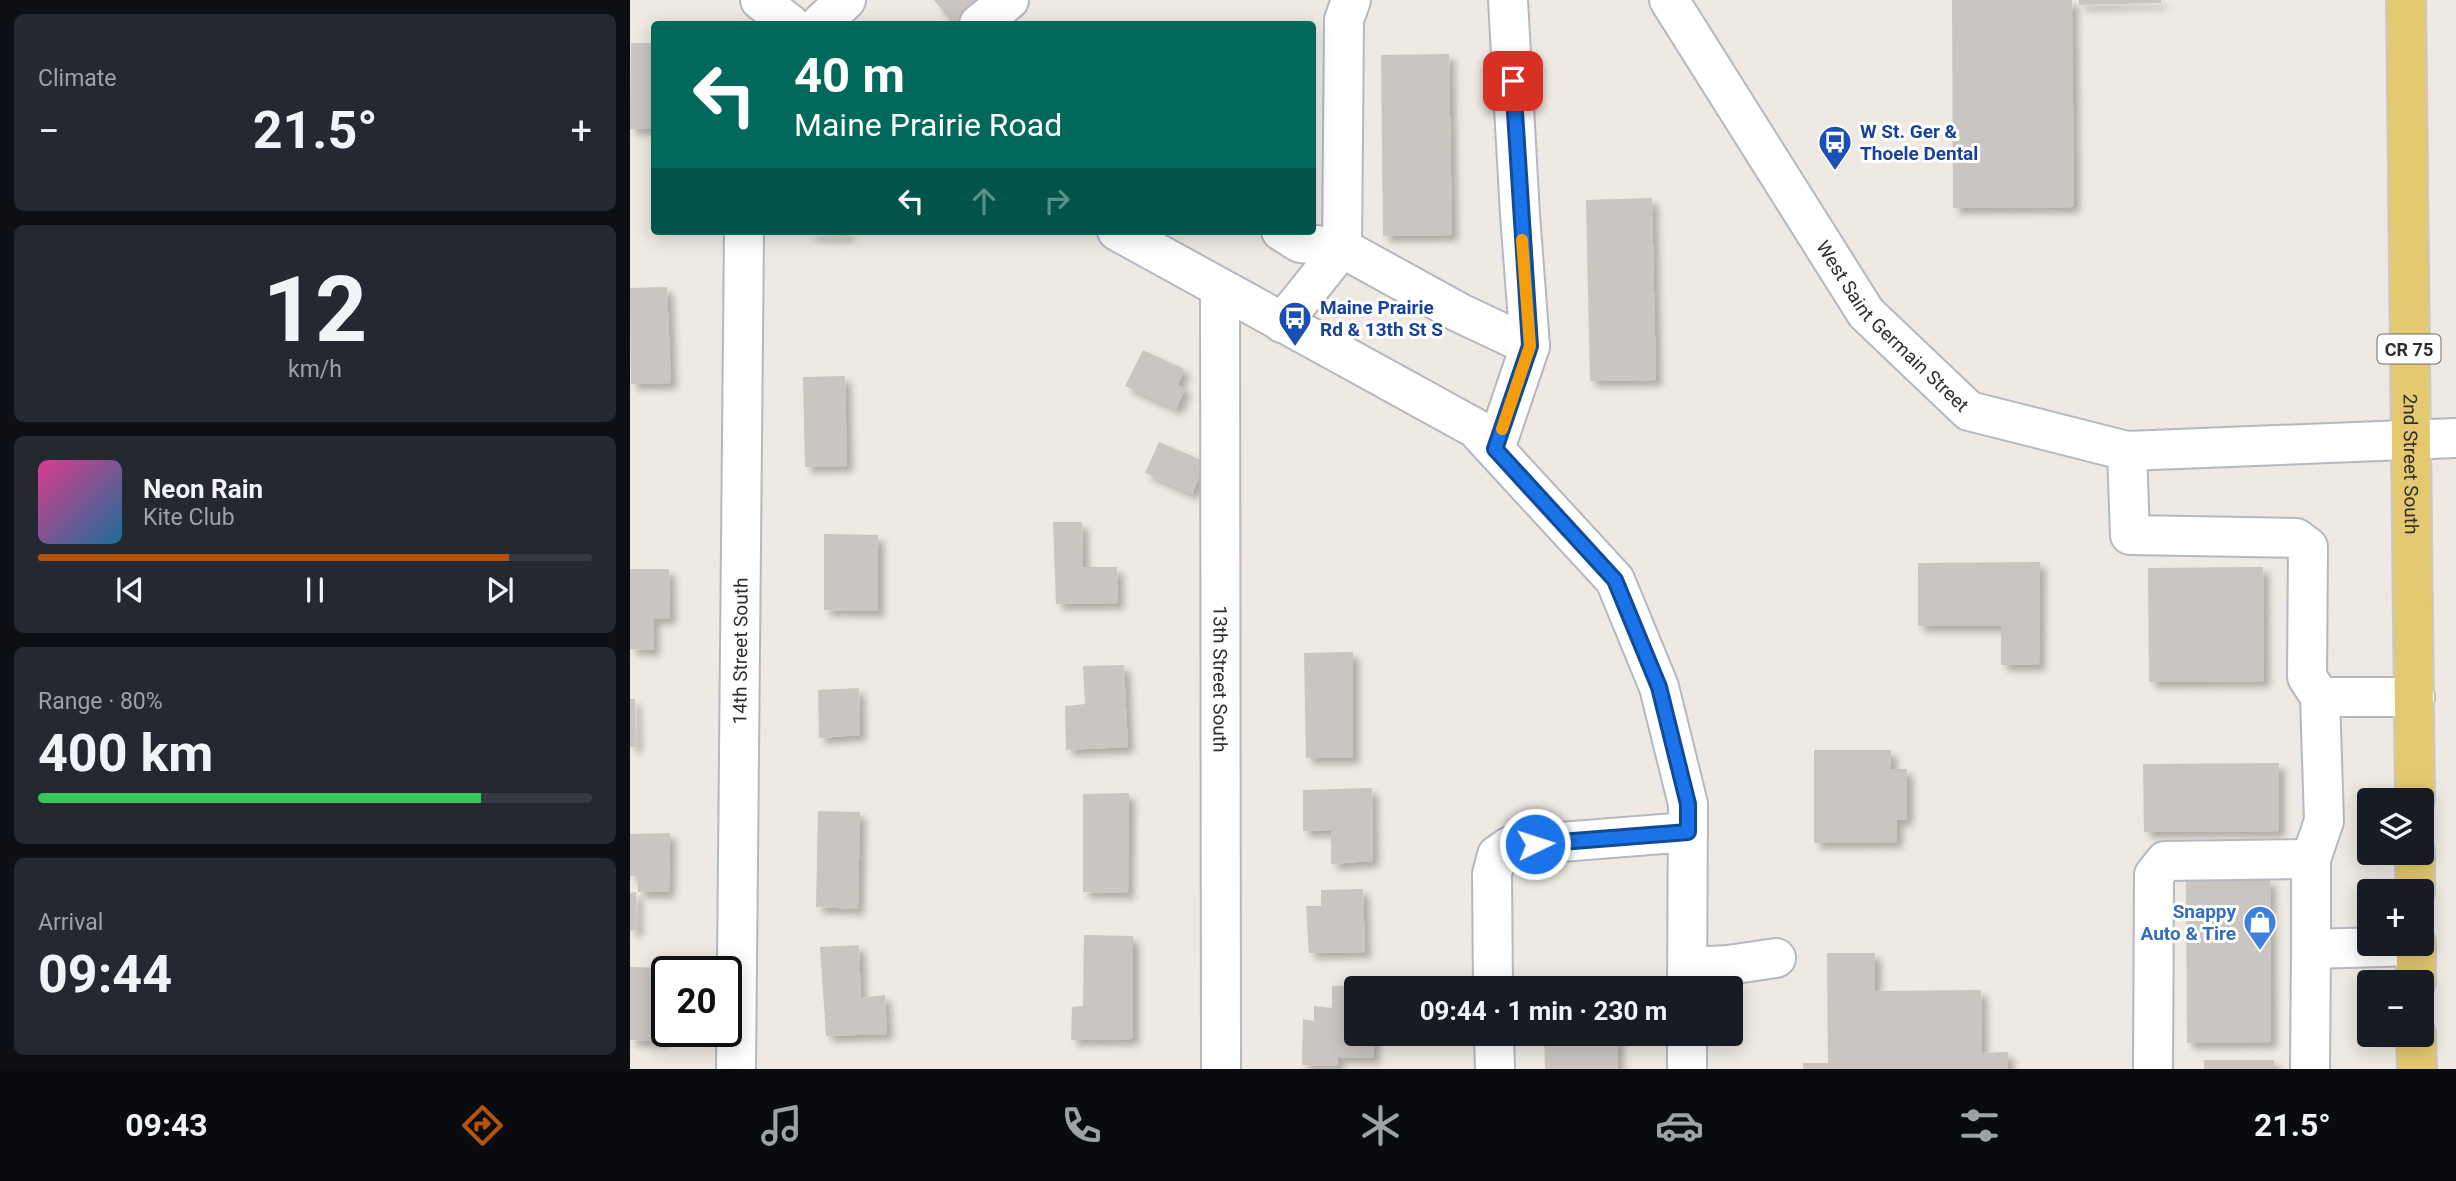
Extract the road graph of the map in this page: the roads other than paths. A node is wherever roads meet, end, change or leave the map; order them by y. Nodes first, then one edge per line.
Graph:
1 (746, 0) edge
2 (760, 0) edge
3 (846, 0) edge
4 (1009, 0) edge
5 (1351, 0) edge
6 (1508, 0) edge
7 (1669, 0) edge
8 (2406, 0) edge
9 (746, 21) edge
10 (786, 21) edge
11 (823, 21) edge
12 (983, 21) edge
13 (744, 235) edge
14 (1124, 235) edge
15 (1288, 235) edge
16 (1342, 248) junction
17 (1220, 289) junction
18 (1282, 323) junction
19 (1530, 346) junction
20 (2456, 438) edge
21 (2410, 439) junction
22 (1495, 449) junction
23 (2127, 451) junction
24 (2320, 696) junction
25 (2415, 697) junction
26 (2415, 788) edge
27 (1688, 818) junction
28 (2311, 859) junction
29 (2311, 949) junction
30 (2416, 957) edge
31 (1776, 958) dead end
32 (1493, 976) edge
33 (1687, 976) edge
34 (1695, 976) edge
35 (1494, 1046) edge
36 (1687, 1046) edge
37 (2416, 1047) edge
38 (736, 1069) edge
39 (1221, 1069) edge
40 (1495, 1069) edge
41 (1687, 1069) edge
42 (2153, 1069) edge
43 (2311, 1069) edge
44 (2417, 1069) edge

1 - 9 street
2 - 10 street
3 - 11 street
4 - 12 street
5 - 16 street
6 - 19 street
7 - 23 street, West Saint Germain Street
8 - 21 main road, 2nd Street South / CR 75
13 - 38 street, 14th Street South
14 - 17 street
15 - 16 street
16 - 18 street
16 - 19 street
17 - 18 street
17 - 39 street, 13th Street South
18 - 22 street
19 - 22 street
20 - 21 street, West Saint Germain Street
21 - 23 street, West Saint Germain Street
21 - 25 main road, 2nd Street South / CR 75
22 - 27 street
23 - 24 street
24 - 25 street
24 - 28 street
25 - 26 main road, 2nd Street South / CR 75
27 - 32 street
27 - 33 street
28 - 29 street
28 - 42 street
29 - 30 street
29 - 43 street
31 - 34 street
35 - 40 street
36 - 41 street
37 - 44 main road

